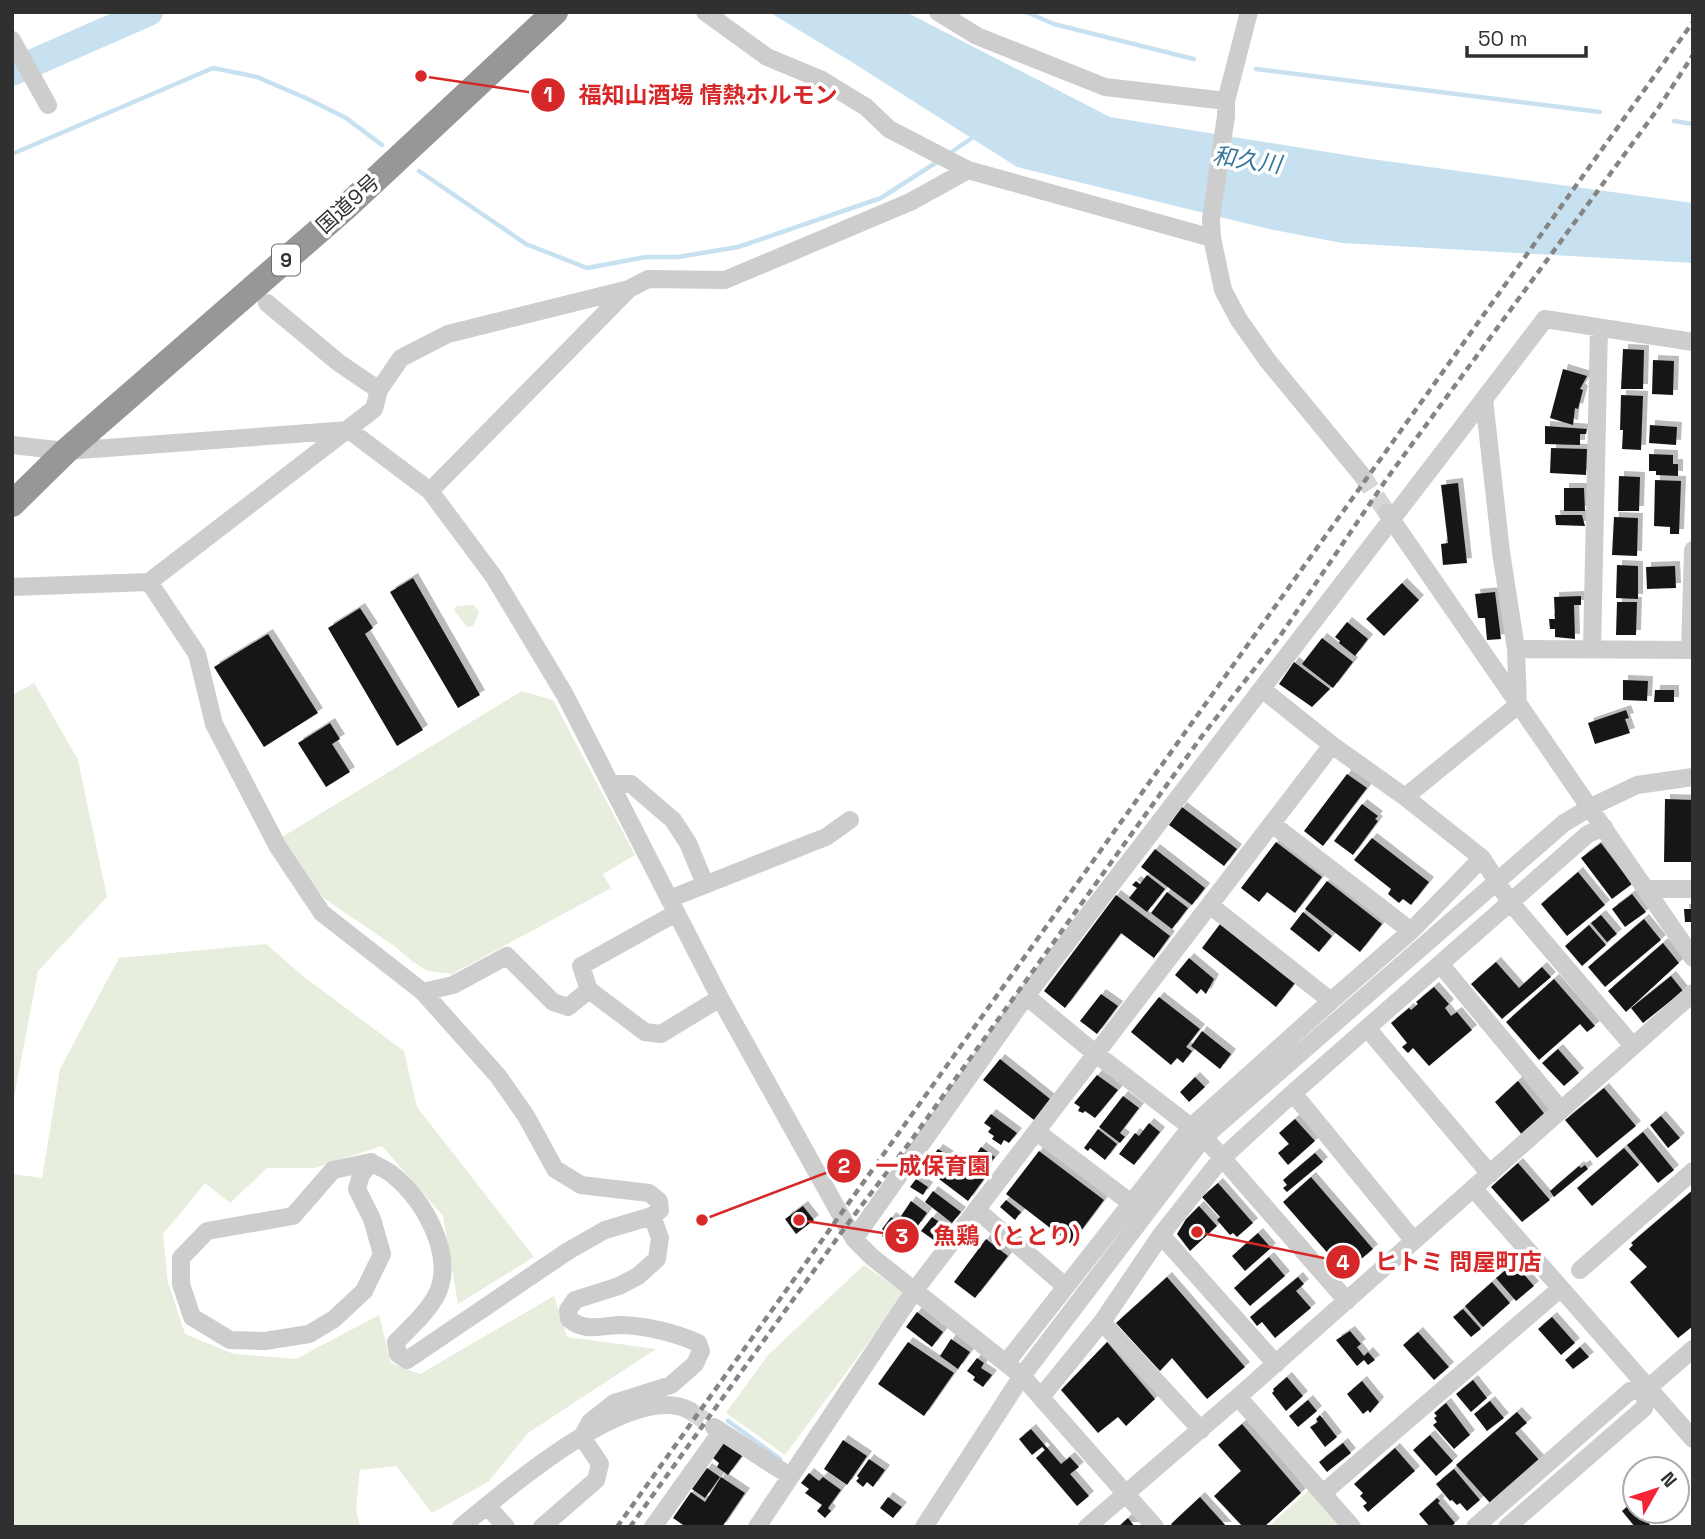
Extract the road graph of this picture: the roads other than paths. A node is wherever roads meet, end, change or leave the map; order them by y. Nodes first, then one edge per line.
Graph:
1 (555, 12) edge
2 (705, 12) edge
3 (938, 12) edge
4 (1249, 12) edge
5 (12, 40) edge
6 (43, 98) dead end
7 (1226, 108) junction
8 (968, 170) junction
9 (1212, 238) junction
10 (629, 289) junction
11 (267, 303) dead end
12 (1600, 328) junction
13 (1693, 342) edge
14 (379, 390) junction
15 (1484, 399) junction
16 (349, 430) junction
17 (12, 444) edge
18 (66, 451) junction
19 (1361, 474) tunnel mouth
20 (430, 491) junction
21 (12, 504) edge
22 (1388, 515) junction
23 (1693, 550) edge
24 (149, 582) junction
25 (12, 587) edge
26 (1516, 649) junction
27 (1592, 649) junction
28 (1691, 650) edge
29 (1263, 690) junction
30 (1518, 705) junction
31 (1332, 745) junction
32 (1693, 777) edge
33 (612, 785) junction
34 (1405, 797) junction
35 (1591, 807) junction
36 (850, 820) dead end
37 (1272, 824) junction
38 (1604, 827) junction
39 (1482, 858) junction
40 (1496, 881) junction
41 (705, 884) junction
42 (1646, 889) junction
43 (1693, 889) edge
44 (1510, 902) junction
45 (673, 906) junction
46 (1211, 906) junction
47 (1410, 932) junction
48 (1693, 958) edge
49 (1441, 965) junction
50 (589, 990) junction
51 (423, 992) junction
52 (1693, 993) edge
53 (1026, 996) junction
54 (720, 998) junction
55 (1331, 1001) junction
56 (1367, 1028) junction
57 (1633, 1046) junction
58 (1096, 1054) junction
59 (1293, 1093) junction
60 (1562, 1110) junction
61 (1037, 1132) junction
62 (1197, 1132) junction
63 (1221, 1159) junction
64 (371, 1162) junction
65 (1693, 1171) edge
66 (1490, 1174) junction
67 (1473, 1188) junction
68 (1131, 1203) junction
69 (977, 1210) junction
70 (652, 1216) junction
71 (1161, 1235) junction
72 (854, 1239) junction
73 (1413, 1241) junction
74 (1580, 1270) dead end
75 (1065, 1286) junction
76 (1561, 1288) junction
77 (915, 1290) junction
78 (1347, 1301) junction
79 (1102, 1322) junction
80 (1693, 1349) edge
81 (1006, 1363) junction
82 (1276, 1364) junction
83 (1022, 1376) junction
84 (1647, 1388) junction
85 (1041, 1397) junction
86 (1238, 1397) junction
87 (689, 1410) tunnel mouth
88 (1201, 1430) junction
89 (582, 1437) junction
90 (1693, 1439) edge
91 (790, 1476) junction
92 (1323, 1493) junction
93 (1126, 1494) junction
94 (487, 1506) junction
95 (924, 1526) edge
96 (461, 1527) edge
97 (506, 1527) edge
98 (542, 1527) edge
99 (653, 1527) edge
100 (757, 1527) edge
101 (1087, 1527) edge
102 (1155, 1527) edge
103 (1352, 1527) edge
104 (1475, 1527) edge
105 (1507, 1527) edge

1 - 18 highway, 国道9号 / 9
2 - 8 street
3 - 7 street
4 - 7 street
5 - 6 street
7 - 9 street
8 - 9 street
8 - 10 street
9 - 19 street
10 - 14 street
10 - 20 street
11 - 14 street
12 - 13 street
12 - 15 street
12 - 27 street
14 - 16 street
15 - 22 street
15 - 26 street
16 - 18 street
16 - 20 street
16 - 24 street
17 - 18 street
18 - 21 highway, 国道9号 / 9
20 - 33 street
22 - 29 street
22 - 30 street
23 - 28 street
24 - 25 street
24 - 51 street
26 - 27 street
26 - 30 street
27 - 28 street
29 - 31 street
29 - 53 street
30 - 34 street
30 - 35 street
31 - 34 street
31 - 37 street
32 - 35 street
33 - 41 street
33 - 45 street
34 - 39 street
35 - 38 street
35 - 40 street
36 - 41 street
37 - 46 street
37 - 47 street
38 - 42 street
38 - 44 street
39 - 40 street
39 - 47 street
40 - 44 street
40 - 62 street
41 - 45 street
42 - 43 street
42 - 48 street
44 - 49 street
44 - 57 street
45 - 50 street
45 - 54 street
46 - 55 street
46 - 58 street
47 - 55 street
49 - 56 street
49 - 60 street
50 - 51 street
50 - 54 street
51 - 70 street
52 - 57 street
53 - 58 street
53 - 72 street
54 - 72 street
55 - 62 street
56 - 59 street
56 - 66 street
57 - 60 street
58 - 61 street
58 - 62 street
59 - 63 street
59 - 73 street
60 - 66 street
61 - 68 street
61 - 69 street
62 - 63 street
62 - 68 street
62 - 83 street
63 - 71 street
63 - 78 street
64 - 64 street
64 - 70 street
65 - 74 street
66 - 67 street
67 - 73 street
67 - 76 street
68 - 75 street
69 - 75 street
69 - 77 street
70 - 89 street
71 - 79 street
71 - 82 street
72 - 77 street
73 - 78 street
75 - 81 street
76 - 84 street
76 - 92 street
77 - 81 street
77 - 91 street
78 - 82 street
79 - 85 street
79 - 88 street
80 - 84 street
81 - 83 street
82 - 86 street
83 - 85 street
83 - 95 street
84 - 90 street
84 - 104 street
84 - 105 street
85 - 93 street
86 - 88 street
86 - 92 street
87 - 89 street
88 - 93 street
89 - 94 street
89 - 98 street
91 - 99 street
91 - 100 street
92 - 103 street
93 - 101 street
93 - 102 street
94 - 96 street
94 - 97 street

